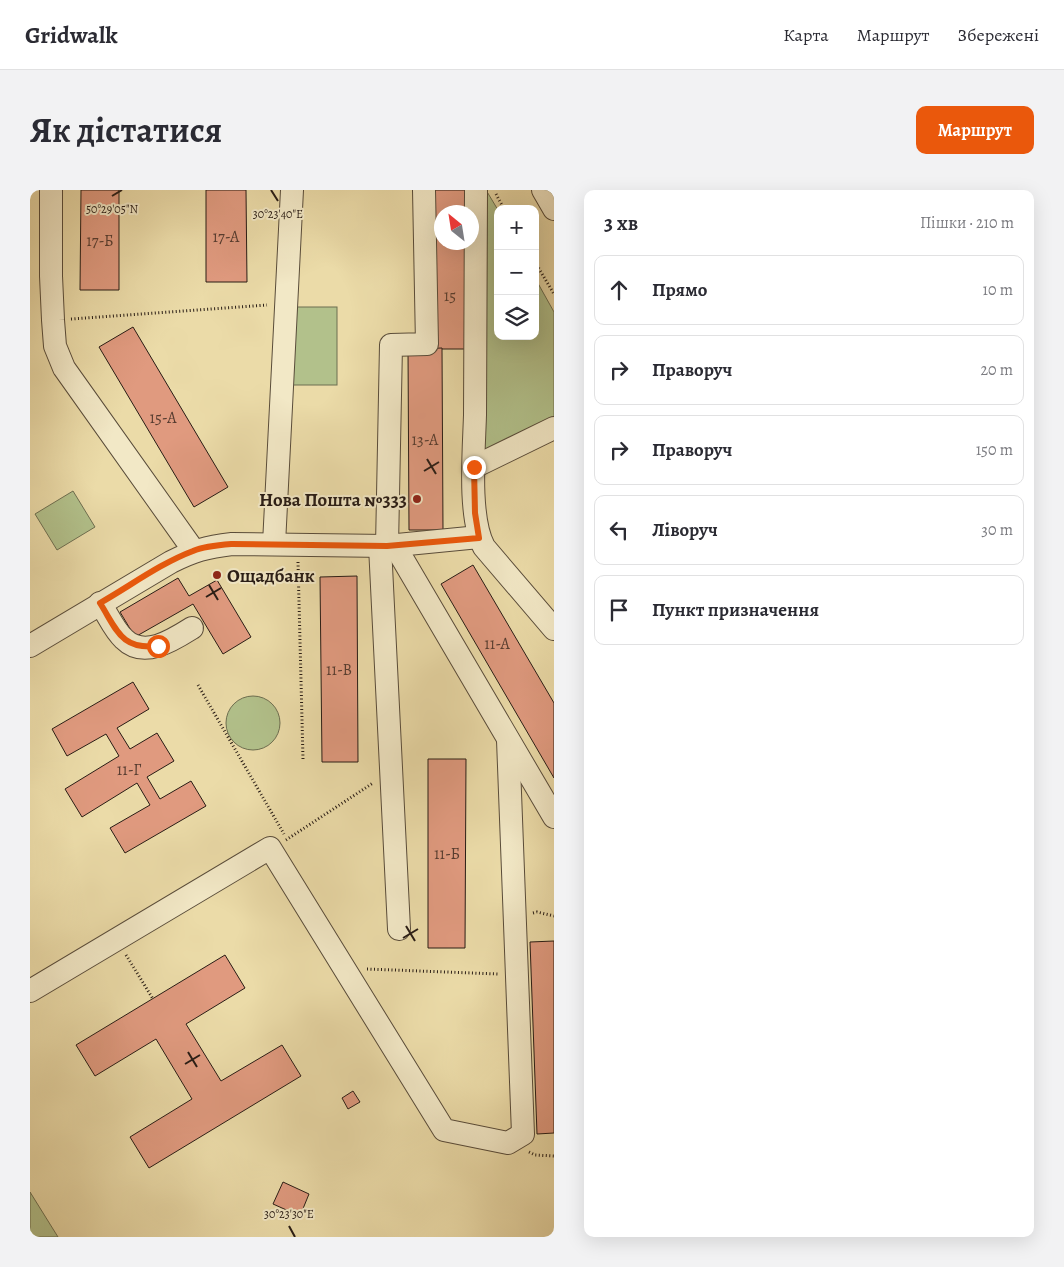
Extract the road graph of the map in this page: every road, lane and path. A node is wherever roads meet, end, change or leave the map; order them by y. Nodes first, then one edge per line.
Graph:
1 (50, 190) edge
2 (292, 190) edge
3 (424, 190) edge
4 (476, 190) edge
5 (494, 190) edge
6 (543, 190) edge
7 (502, 205) edge
8 (554, 209) edge
9 (539, 269) edge
10 (554, 294) edge
11 (286, 304) junction
12 (53, 320) junction
13 (554, 428) edge
14 (474, 467) junction
15 (479, 538) junction
16 (274, 544) junction
17 (297, 545) junction
18 (387, 546) junction
19 (194, 551) junction
20 (100, 603) junction
21 (192, 628) dead end
22 (554, 628) edge
23 (30, 646) edge
24 (198, 686) dead end
25 (508, 740) junction
26 (302, 759) dead end
27 (391, 787) junction
28 (554, 817) edge
29 (279, 844) junction
30 (399, 929) dead end
31 (117, 939) junction
32 (344, 968) junction
33 (517, 975) junction
34 (30, 990) edge
35 (153, 999) dead end

1 - 12 street
2 - 11 street
3 - 18 street
4 - 14 street
5 - 7 path
6 - 8 street
9 - 10 path
11 - 12 path
11 - 16 street
12 - 19 street
13 - 14 street
14 - 15 street
15 - 18 street
15 - 22 street
16 - 17 street
16 - 19 street
17 - 18 street
17 - 26 path
18 - 25 street
18 - 27 street
19 - 20 street
20 - 21 street
20 - 23 street
24 - 29 path
25 - 28 street
25 - 33 street
27 - 29 path
27 - 30 street
29 - 31 street
29 - 32 street
31 - 34 street
31 - 35 path
32 - 33 path
32 - 33 street

